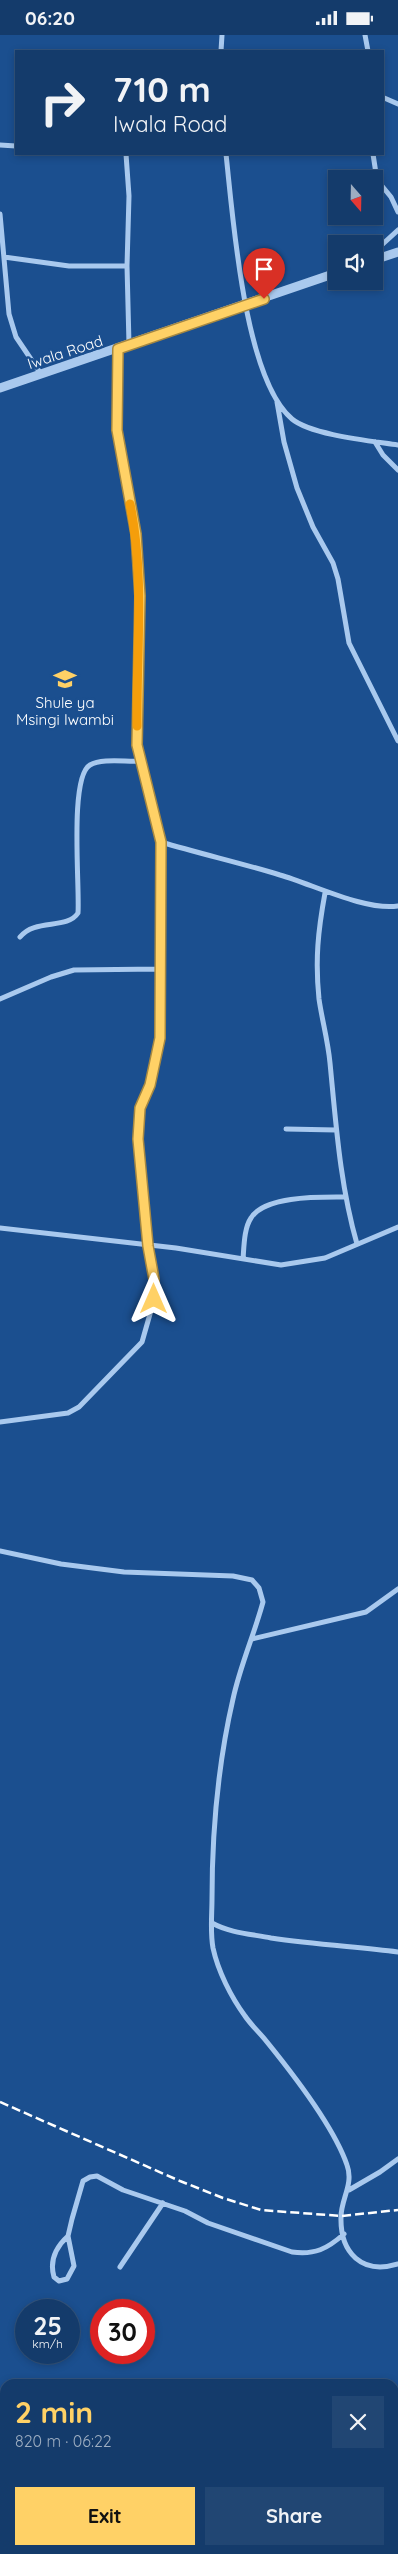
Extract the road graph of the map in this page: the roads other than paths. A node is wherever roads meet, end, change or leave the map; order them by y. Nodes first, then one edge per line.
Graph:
1 (222, 35) edge
2 (365, 35) edge
3 (221, 50) edge
4 (368, 50) edge
5 (384, 98) edge
6 (398, 103) edge
7 (0, 145) edge
8 (15, 146) edge
9 (126, 155) edge
10 (226, 155) edge
11 (372, 155) edge
12 (398, 212) edge
13 (0, 214) edge
14 (398, 230) edge
15 (383, 244) edge
16 (398, 253) edge
17 (2, 255) edge
18 (383, 257) edge
19 (127, 267) junction
20 (328, 276) edge
21 (246, 306) junction
22 (129, 344) junction
23 (118, 349) junction
24 (41, 374) junction
25 (0, 388) edge
26 (276, 399) junction
27 (375, 442) junction
28 (398, 445) edge
29 (398, 470) edge
30 (398, 741) edge
31 (140, 761) junction
32 (161, 842) junction
33 (325, 893) junction
34 (398, 906) edge
35 (20, 937) dead end
36 (159, 969) junction
37 (0, 999) edge
38 (286, 1129) dead end
39 (336, 1130) junction
40 (346, 1197) junction
41 (398, 1227) edge
42 (0, 1228) edge
43 (357, 1244) junction
44 (148, 1246) junction
45 (243, 1259) junction
46 (0, 1423) edge
47 (0, 1551) edge
48 (398, 1589) edge
49 (252, 1639) junction
50 (212, 1923) junction
51 (398, 1952) edge
52 (398, 2159) edge
53 (349, 2190) junction
54 (164, 2203) junction
55 (344, 2234) junction
56 (68, 2236) junction
57 (398, 2264) edge
58 (120, 2267) dead end

1 - 3 street
2 - 4 street
5 - 6 street
7 - 8 street
9 - 19 street
10 - 21 street
11 - 12 street
13 - 17 street
14 - 15 street
16 - 18 street
17 - 19 street
17 - 24 street
19 - 22 street
20 - 21 street, Iwala Road
21 - 22 street, Iwala Road
21 - 26 street
22 - 23 street, Iwala Road
23 - 24 street, Iwala Road
23 - 31 street
24 - 25 street, Iwala Road
26 - 27 street
26 - 30 street
27 - 28 street
27 - 29 street
31 - 32 street
31 - 35 street
32 - 33 street
32 - 36 street
33 - 34 street
33 - 39 street
36 - 37 street
36 - 44 street
38 - 39 street
39 - 40 street
40 - 43 street
40 - 45 street
41 - 43 street
42 - 44 street
43 - 45 street
44 - 45 street
44 - 46 street
47 - 49 street
48 - 49 street
49 - 50 street
50 - 51 street
50 - 53 street
52 - 53 street
53 - 55 street
54 - 55 street
54 - 56 street
54 - 58 street
55 - 57 street
56 - 56 street

